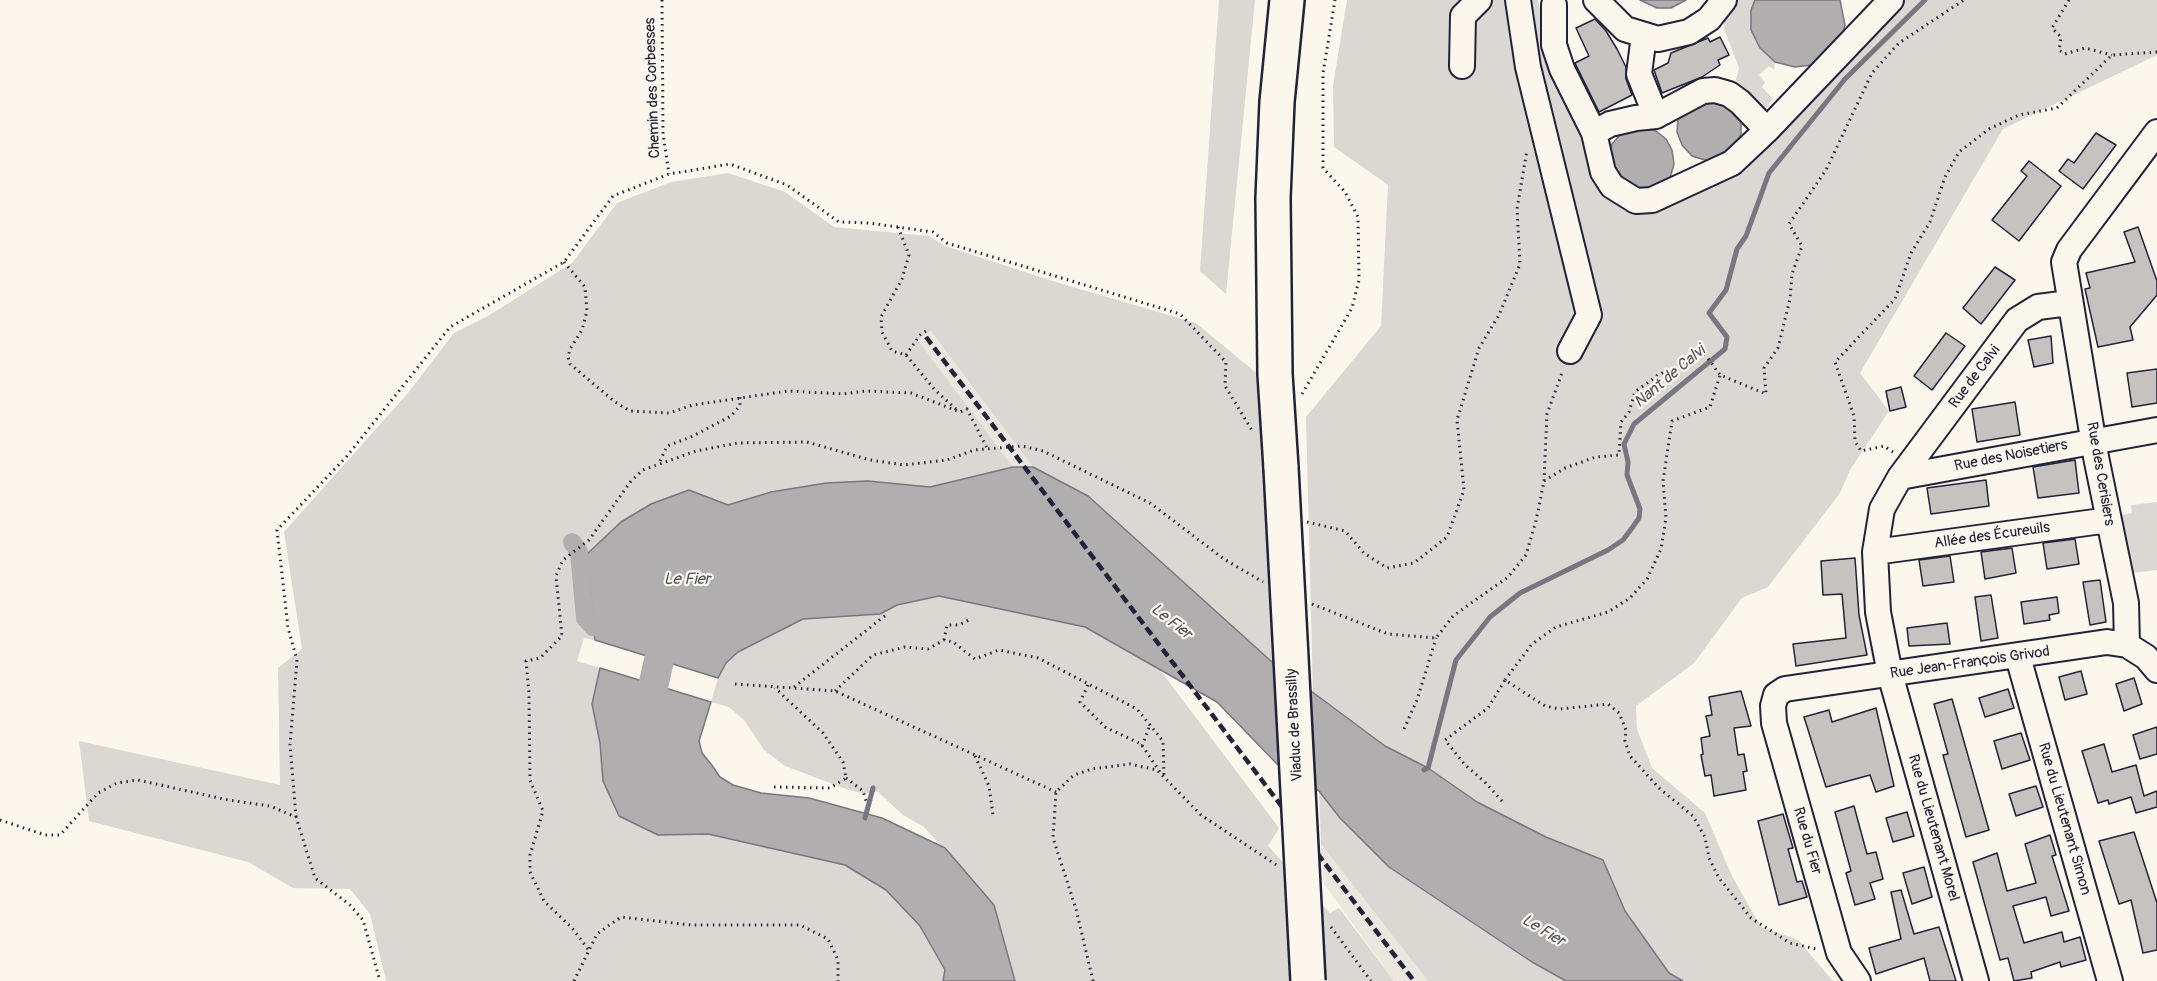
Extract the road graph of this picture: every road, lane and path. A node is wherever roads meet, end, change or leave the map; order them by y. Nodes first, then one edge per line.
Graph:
1 (662, 0) edge
2 (1287, 0) edge
3 (1335, 0) edge
4 (1479, 0) edge
5 (1518, 0) edge
6 (1596, 0) edge
7 (1724, 0) edge
8 (1891, 0) edge
9 (1964, 0) edge
10 (2069, 0) edge
11 (1558, 2) edge
12 (1644, 35) junction
13 (2157, 52) edge
14 (2112, 56) junction
15 (1462, 66) dead end
16 (1656, 116) junction
17 (1767, 130) junction
18 (2157, 132) edge
19 (1594, 133) junction
20 (1528, 145) dead end
21 (669, 174) junction
22 (898, 227) junction
23 (564, 262) junction
24 (2069, 303) junction
25 (929, 329) dead end
26 (1570, 351) joint
27 (906, 355) junction
28 (1720, 375) junction
29 (1301, 396) dead end
30 (740, 398) junction
31 (960, 412) junction
32 (2157, 429) edge
33 (1255, 435) dead end
34 (2094, 439) junction
35 (987, 448) junction
36 (660, 462) junction
37 (1905, 471) junction
38 (1544, 481) junction
39 (1298, 520) dead end
40 (2109, 520) junction
41 (1875, 552) junction
42 (1271, 585) dead end
43 (1308, 603) dead end
44 (886, 615) dead end
45 (971, 619) dead end
46 (1436, 638) junction
47 (944, 640) junction
48 (2127, 645) junction
49 (2018, 657) junction
50 (2157, 670) edge
51 (1890, 674) junction
52 (1505, 681) junction
53 (735, 684) dead end
54 (1088, 685) junction
55 (774, 687) junction
56 (793, 688) junction
57 (835, 691) junction
58 (1776, 695) joint
59 (1150, 725) junction
60 (1404, 729) dead end
61 (1142, 746) junction
62 (974, 755) junction
63 (846, 778) junction
64 (1164, 778) junction
65 (774, 787) dead end
66 (1056, 792) junction
67 (866, 801) dead end
68 (1502, 801) dead end
69 (993, 815) dead end
70 (296, 817) junction
71 (0, 819) edge
72 (1285, 871) dead end
73 (1327, 922) dead end
74 (588, 949) junction
75 (1839, 953) junction
76 (380, 981) edge
77 (574, 981) edge
78 (838, 981) edge
79 (1093, 981) edge
80 (1308, 981) edge
81 (1371, 981) edge
82 (1858, 981) edge
83 (1976, 981) edge
84 (2110, 981) edge

1 - 21 path, Chemin des Corbesses
2 - 80 highway, Viaduc de Brassilly, bridge
3 - 29 path
4 - 15 street
5 - 26 street
6 - 12 street
7 - 12 street
8 - 17 street
9 - 28 path
10 - 14 path
11 - 19 street
12 - 16 street
13 - 14 path
14 - 37 path
16 - 17 street
16 - 19 street
17 - 19 street
18 - 24 street
20 - 39 path
21 - 22 path
21 - 23 path
22 - 27 path
22 - 33 path
23 - 30 path
23 - 70 path
24 - 34 street, Rue des Cerisiers
24 - 37 street, Rue de Calvi
25 - 27 path
26 - 38 path
27 - 31 path
28 - 38 path
28 - 52 path
30 - 31 path
30 - 36 path
31 - 35 path
32 - 34 street, Rue des Noisetiers
34 - 37 street, Rue des Noisetiers
34 - 40 street, Rue des Cerisiers
35 - 36 path
35 - 42 path
36 - 74 path
37 - 41 street, Rue de Calvi
38 - 46 path
40 - 41 street, Allée des Écureuils
40 - 48 street, Rue des Cerisiers
41 - 51 street, Rue de Calvi
43 - 46 path
44 - 56 path
45 - 47 path
46 - 60 path
47 - 54 path
47 - 57 path
48 - 49 street, Rue Jean-François Grivod
48 - 50 street
49 - 51 street, Rue Jean-François Grivod
49 - 84 street, Rue du Lieutenant Simon
51 - 58 street, Rue Jean-François Grivod
51 - 83 street, Rue du Lieutenant Morel
52 - 68 path
52 - 75 path
53 - 55 path
54 - 59 path
54 - 61 path
55 - 56 path
55 - 63 path
56 - 57 path
57 - 62 path
58 - 75 street, Rue du Fier
59 - 61 path
59 - 64 path
61 - 64 path
62 - 66 path
62 - 69 path
63 - 65 path
63 - 67 path
64 - 66 path
64 - 72 path
66 - 79 path
70 - 71 path
70 - 76 path
73 - 81 path
74 - 77 path
74 - 78 path
75 - 82 street, Rue du Fier

